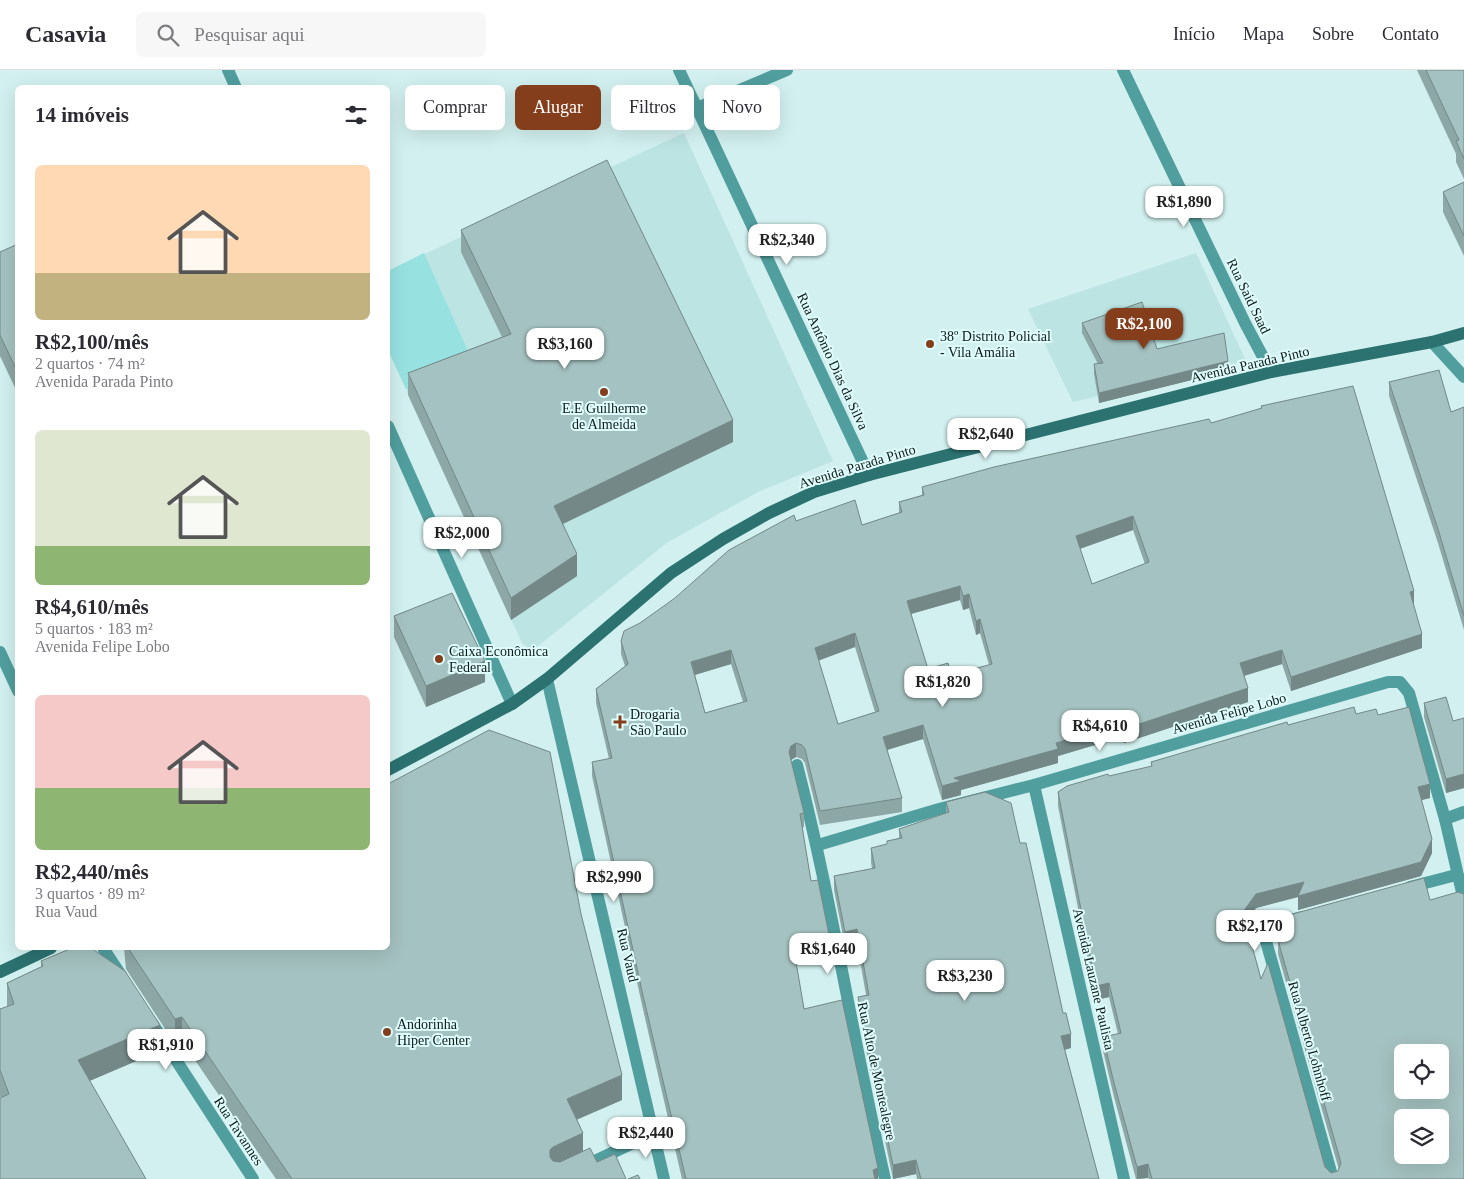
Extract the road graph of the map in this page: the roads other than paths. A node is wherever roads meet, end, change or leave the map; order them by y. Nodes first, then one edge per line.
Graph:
1 (228, 70) edge
2 (679, 70) edge
3 (787, 70) edge
4 (1123, 70) edge
5 (235, 85) edge
6 (697, 108) junction
7 (1464, 333) edge
8 (1432, 342) junction
9 (1271, 372) junction
10 (1464, 378) edge
11 (390, 430) edge
12 (870, 475) junction
13 (0, 652) edge
14 (547, 679) junction
15 (15, 684) edge
16 (512, 704) junction
17 (798, 764) dead end
18 (390, 769) edge
19 (1034, 785) junction
20 (1464, 812) edge
21 (1444, 819) junction
22 (818, 845) junction
23 (1456, 875) junction
24 (1400, 890) edge
25 (1464, 901) edge
26 (1315, 913) edge
27 (48, 950) edge
28 (104, 950) edge
29 (0, 972) edge
30 (128, 986) edge
31 (144, 1012) edge
32 (654, 1133) junction
33 (253, 1179) edge
34 (557, 1179) edge
35 (664, 1179) edge
36 (884, 1179) edge
37 (1124, 1179) edge
38 (1333, 1179) edge

1 - 5 street
2 - 6 street, Rua Antônio Dias da Silva
3 - 6 street
4 - 9 street, Rua Said Saad
6 - 12 street, Rua Antônio Dias da Silva
7 - 8 main road, Avenida Parada Pinto
8 - 9 main road, Avenida Parada Pinto
8 - 10 street
9 - 12 main road, Avenida Parada Pinto
11 - 16 street
12 - 14 main road, Avenida Parada Pinto
13 - 15 street
14 - 16 main road, Avenida Parada Pinto
14 - 32 street, Rua Vaud
16 - 18 main road, Avenida Parada Pinto
17 - 22 street, Rua Alto de Montealegre
19 - 21 street, Avenida Felipe Lobo
19 - 22 street, Avenida Felipe Lobo
19 - 37 street, Avenida Lauzane Paulista
20 - 21 street
21 - 23 street
22 - 36 street, Rua Alto de Montealegre
23 - 24 street
23 - 25 street
26 - 38 street, Rua Alberto Lohnhoff
27 - 29 main road
28 - 30 street
31 - 33 street, Rua Tavannes
32 - 34 street
32 - 35 street, Rua Vaud

